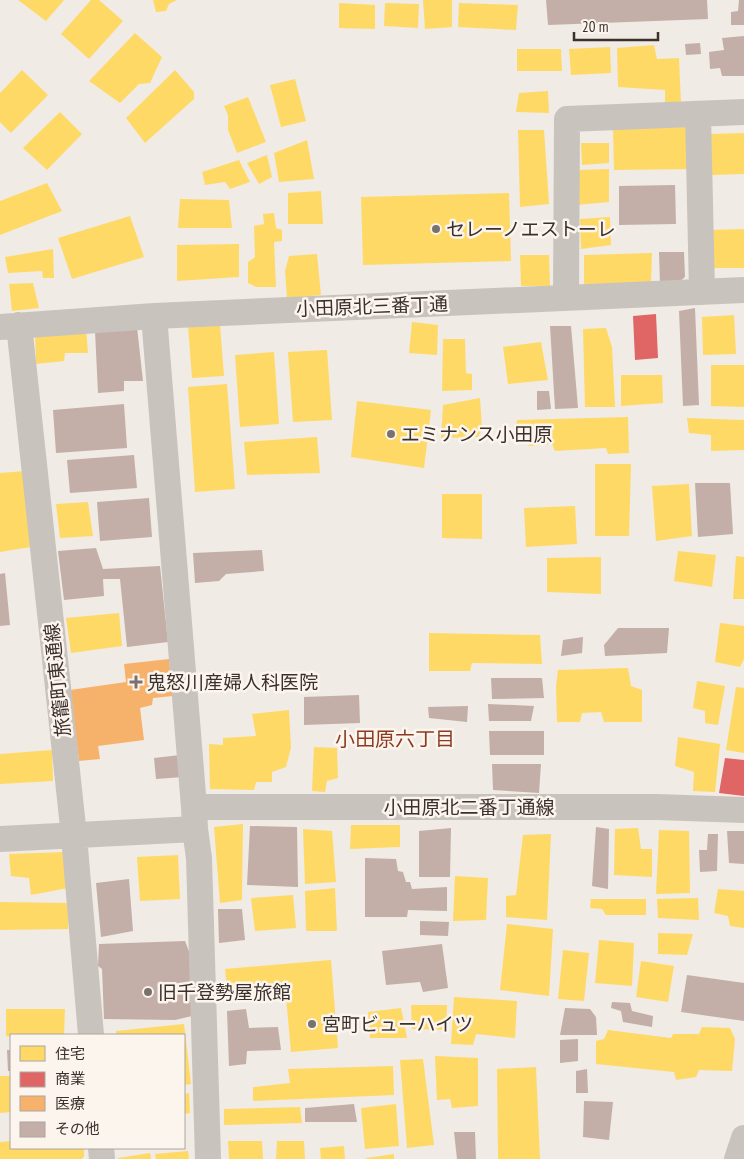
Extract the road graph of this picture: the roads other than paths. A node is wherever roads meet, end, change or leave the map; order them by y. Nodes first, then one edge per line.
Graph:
1 (744, 112) edge
2 (698, 114) junction
3 (744, 290) edge
4 (702, 292) junction
5 (566, 298) junction
6 (154, 316) junction
7 (9, 326) edge
8 (744, 810) edge
9 (195, 818) junction
10 (74, 836) junction
11 (0, 840) edge
12 (91, 1034) edge
13 (744, 1138) edge
14 (208, 1159) edge
15 (737, 1159) edge

1 - 2 street
2 - 4 street
2 - 5 street
3 - 4 street, 小田原北三番丁通
4 - 5 street, 小田原北三番丁通
5 - 6 street, 小田原北三番丁通
6 - 7 street, 小田原北三番丁通
6 - 9 street
7 - 10 street, 旅籠町東通線
8 - 9 street, 小田原北二番丁通線
9 - 10 street, 小田原北二番丁通線
9 - 14 street
10 - 11 street, 小田原北二番丁通線
10 - 12 street, 旅籠町東通線
13 - 15 street

